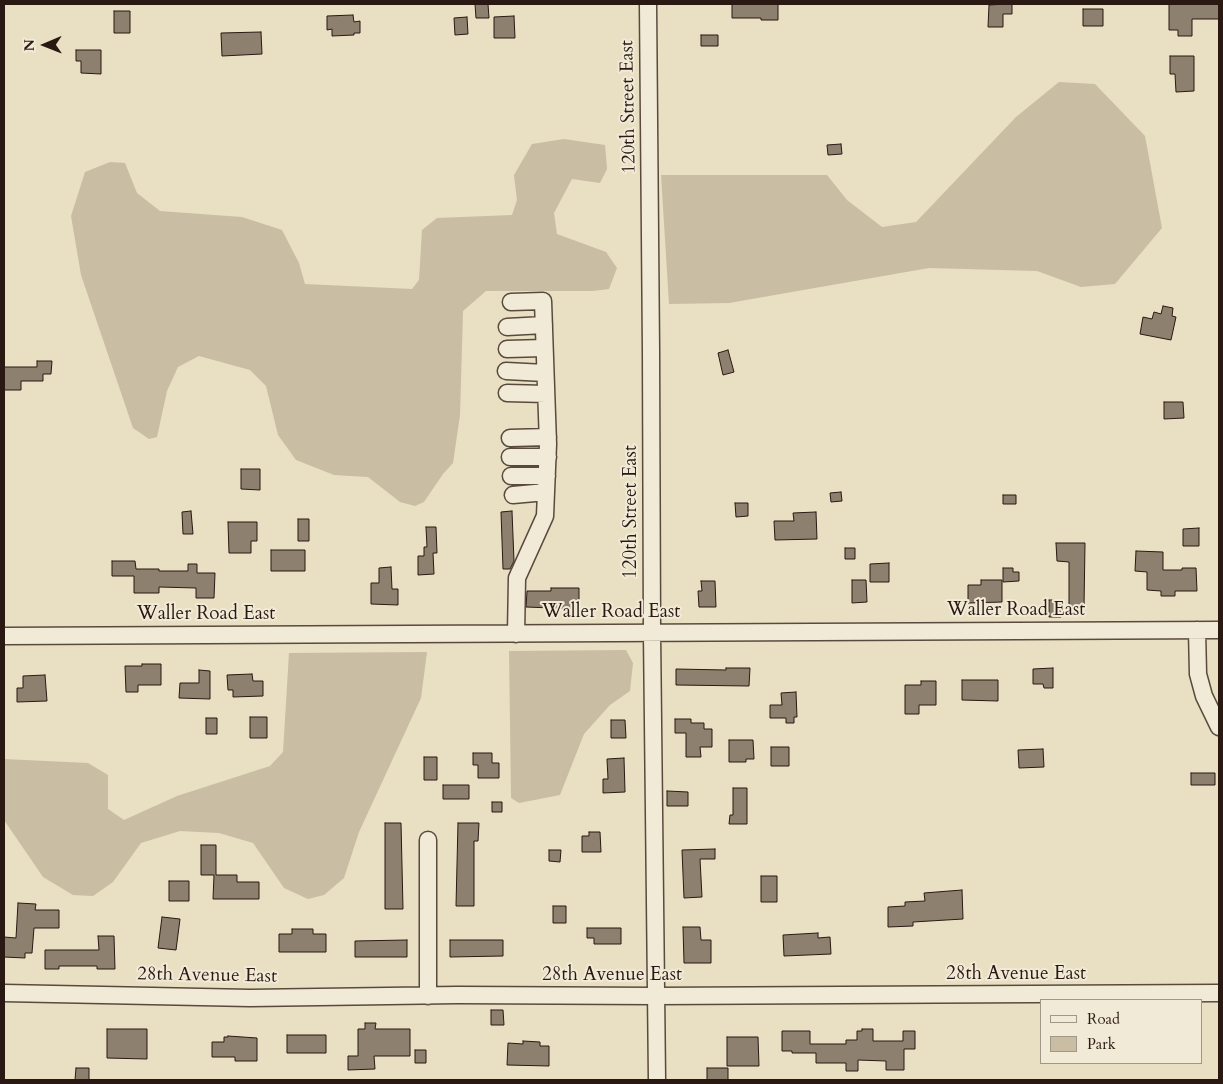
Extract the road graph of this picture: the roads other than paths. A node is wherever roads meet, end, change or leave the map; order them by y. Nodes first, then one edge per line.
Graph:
1 (648, 4) edge
2 (511, 302) dead end
3 (544, 325) junction
4 (507, 328) dead end
5 (544, 348) junction
6 (507, 349) dead end
7 (506, 371) dead end
8 (545, 374) junction
9 (506, 393) dead end
10 (546, 394) junction
11 (548, 437) junction
12 (510, 438) dead end
13 (510, 456) dead end
14 (548, 457) junction
15 (511, 476) dead end
16 (546, 484) junction
17 (513, 495) dead end
18 (1197, 630) junction
19 (1219, 630) edge
20 (652, 633) junction
21 (516, 634) junction
22 (4, 636) edge
23 (1219, 727) edge
24 (428, 840) dead end
25 (4, 994) edge
26 (1219, 994) edge
27 (428, 996) junction
28 (656, 996) junction
29 (657, 1080) edge

1 - 20 street, 120th Street East
2 - 3 street
3 - 4 street
3 - 5 street
5 - 6 street
5 - 8 street
7 - 8 street
8 - 10 street
9 - 10 street
10 - 11 street
11 - 12 street
11 - 14 street
13 - 14 street
14 - 16 street
15 - 16 street
16 - 17 street
16 - 21 street
18 - 19 street, Waller Road East
18 - 20 street, Waller Road East
18 - 23 street
20 - 21 street, Waller Road East
20 - 28 street, 120th Street East
21 - 22 street, Waller Road East
24 - 27 street
25 - 27 street, 28th Avenue East
26 - 28 street, 28th Avenue East
27 - 28 street, 28th Avenue East
28 - 29 street, 120th Street East

